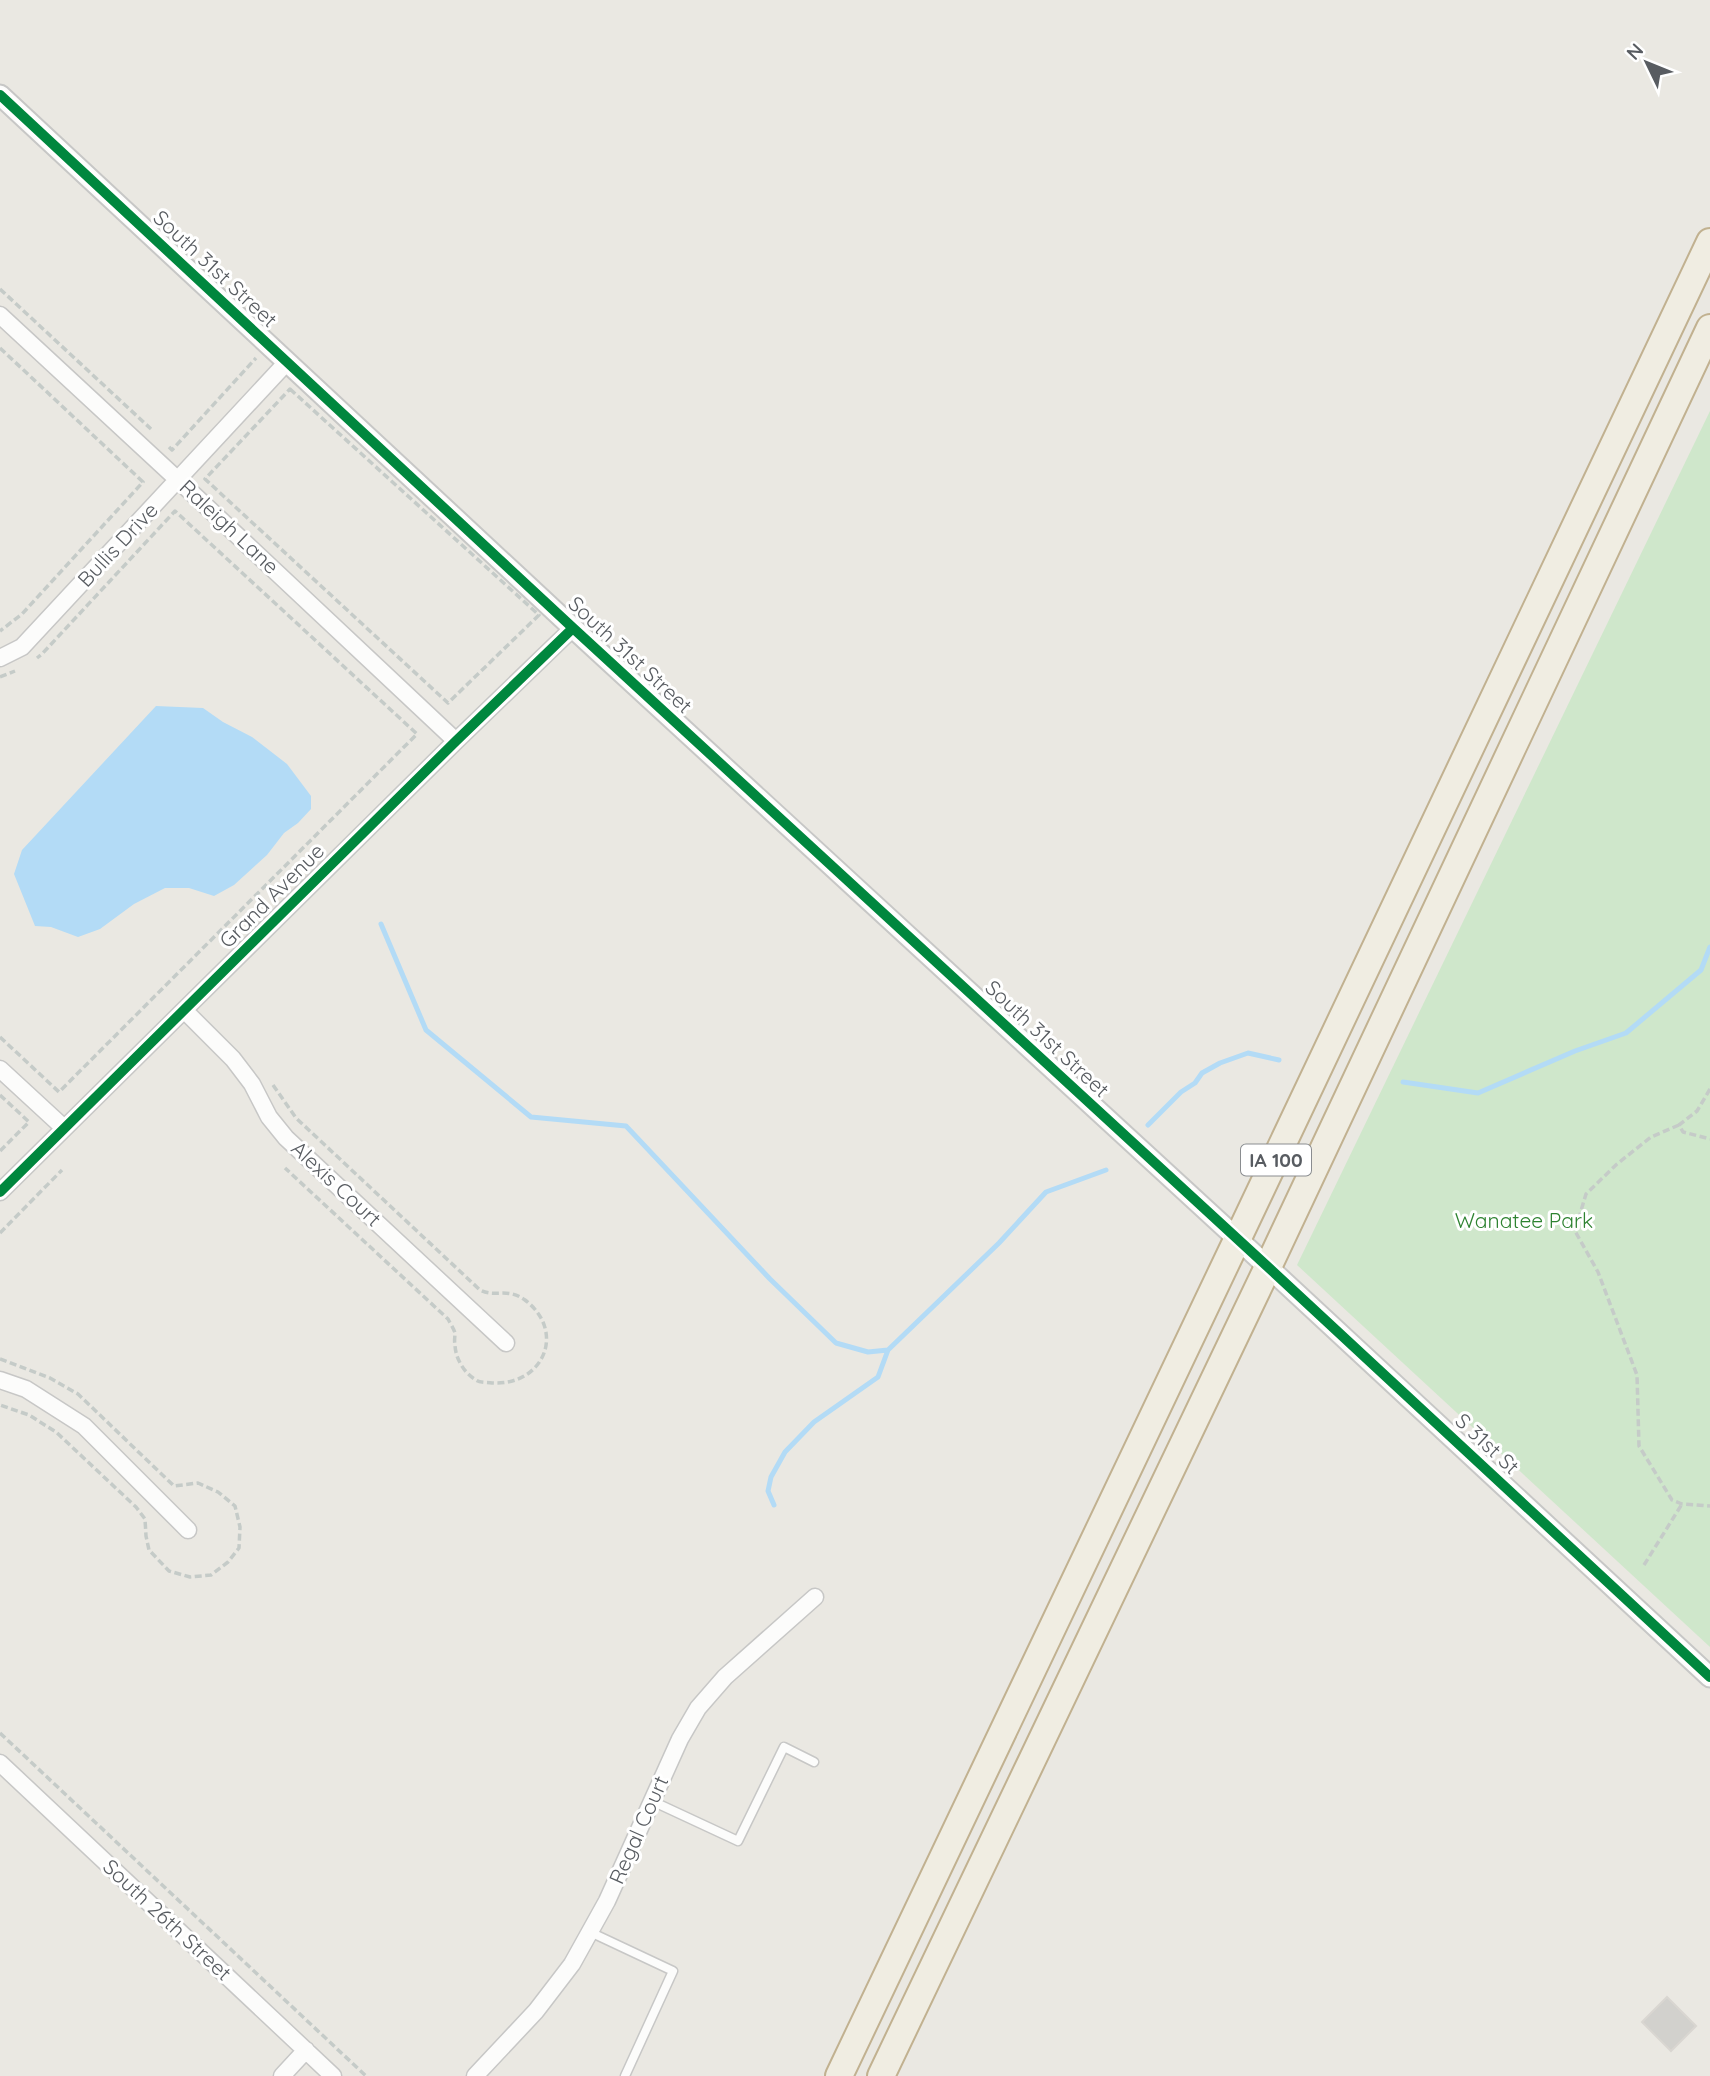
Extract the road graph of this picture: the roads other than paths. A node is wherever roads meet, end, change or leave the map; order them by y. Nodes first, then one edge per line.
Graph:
1 (0, 95) edge
2 (1710, 242) edge
3 (0, 315) edge
4 (1710, 328) edge
5 (287, 362) junction
6 (178, 480) junction
7 (573, 628) junction
8 (0, 658) edge
9 (456, 741) junction
10 (184, 1010) junction
11 (0, 1069) edge
12 (64, 1128) junction
13 (0, 1192) edge
14 (1237, 1240) junction
15 (1268, 1267) junction
16 (506, 1343) dead end
17 (0, 1380) edge
18 (188, 1530) dead end
19 (815, 1597) dead end
20 (1710, 1677) edge
21 (814, 1762) dead end
22 (0, 1763) edge
23 (652, 1801) junction
24 (590, 1932) junction
25 (306, 2050) junction
26 (282, 2076) edge
27 (333, 2076) edge
28 (475, 2076) edge
29 (625, 2076) edge
30 (839, 2076) edge
31 (881, 2076) edge

1 - 5 street, South 31st Street
2 - 14 highway, IA 100
3 - 6 street, Raleigh Lane
4 - 15 highway, IA 100
5 - 6 street, Bullis Drive
5 - 7 street, South 31st Street
6 - 8 street, Bullis Drive
6 - 9 street, Raleigh Lane
7 - 9 street, Grand Avenue
7 - 14 street, South 31st Street
9 - 10 street, Grand Avenue
10 - 12 street, Grand Avenue
10 - 16 street, Alexis Court
11 - 12 street
12 - 13 street, Grand Avenue
14 - 15 street, S 31st St
14 - 30 highway, IA 100
15 - 20 street, S 31st St
15 - 31 highway, IA 100
17 - 18 street
19 - 23 street, Regal Court
21 - 23 lane
22 - 25 street, South 26th Street
23 - 24 street, Regal Court
24 - 28 street, Regal Court
24 - 29 lane
25 - 26 street
25 - 27 street, South 26th Street

